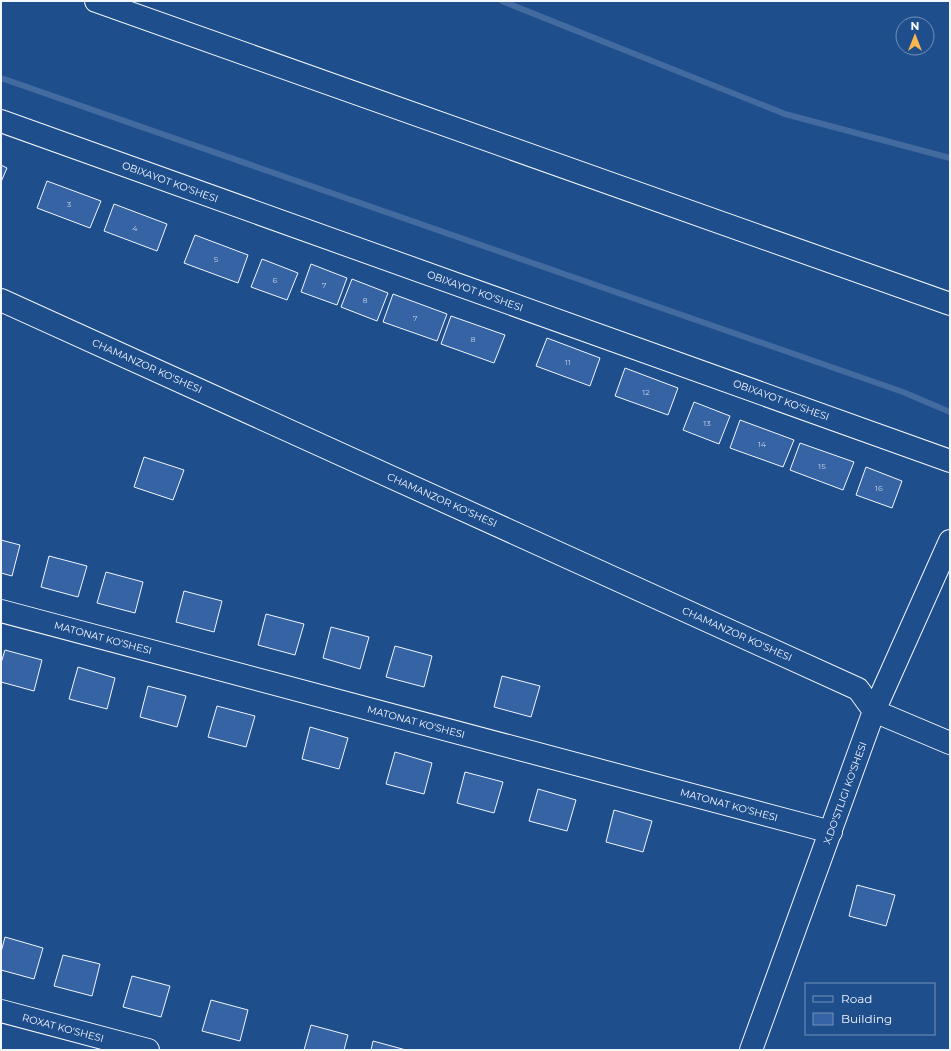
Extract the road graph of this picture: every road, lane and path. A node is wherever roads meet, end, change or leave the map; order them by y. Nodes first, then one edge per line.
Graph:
1 (96, 1) edge
2 (1, 121) edge
3 (1, 300) edge
4 (950, 304) edge
5 (950, 461) edge
6 (950, 541) edge
7 (1, 611) edge
8 (874, 711) junction
9 (950, 743) edge
10 (831, 832) junction
11 (1, 1011) edge
12 (148, 1050) edge
13 (751, 1050) edge

1 - 4 main road
2 - 5 main road, OBIXAYOT KO'SHESI
3 - 8 main road, CHAMANZOR KO'SHESI
6 - 8 main road, X.DO'STLIGI KO'SHESI
7 - 10 main road, MATONAT KO'SHESI
8 - 9 main road
8 - 10 main road, X.DO'STLIGI KO'SHESI
10 - 13 main road, X.DO'STLIGI KO'SHESI
11 - 12 main road, ROXAT KO'SHESI

